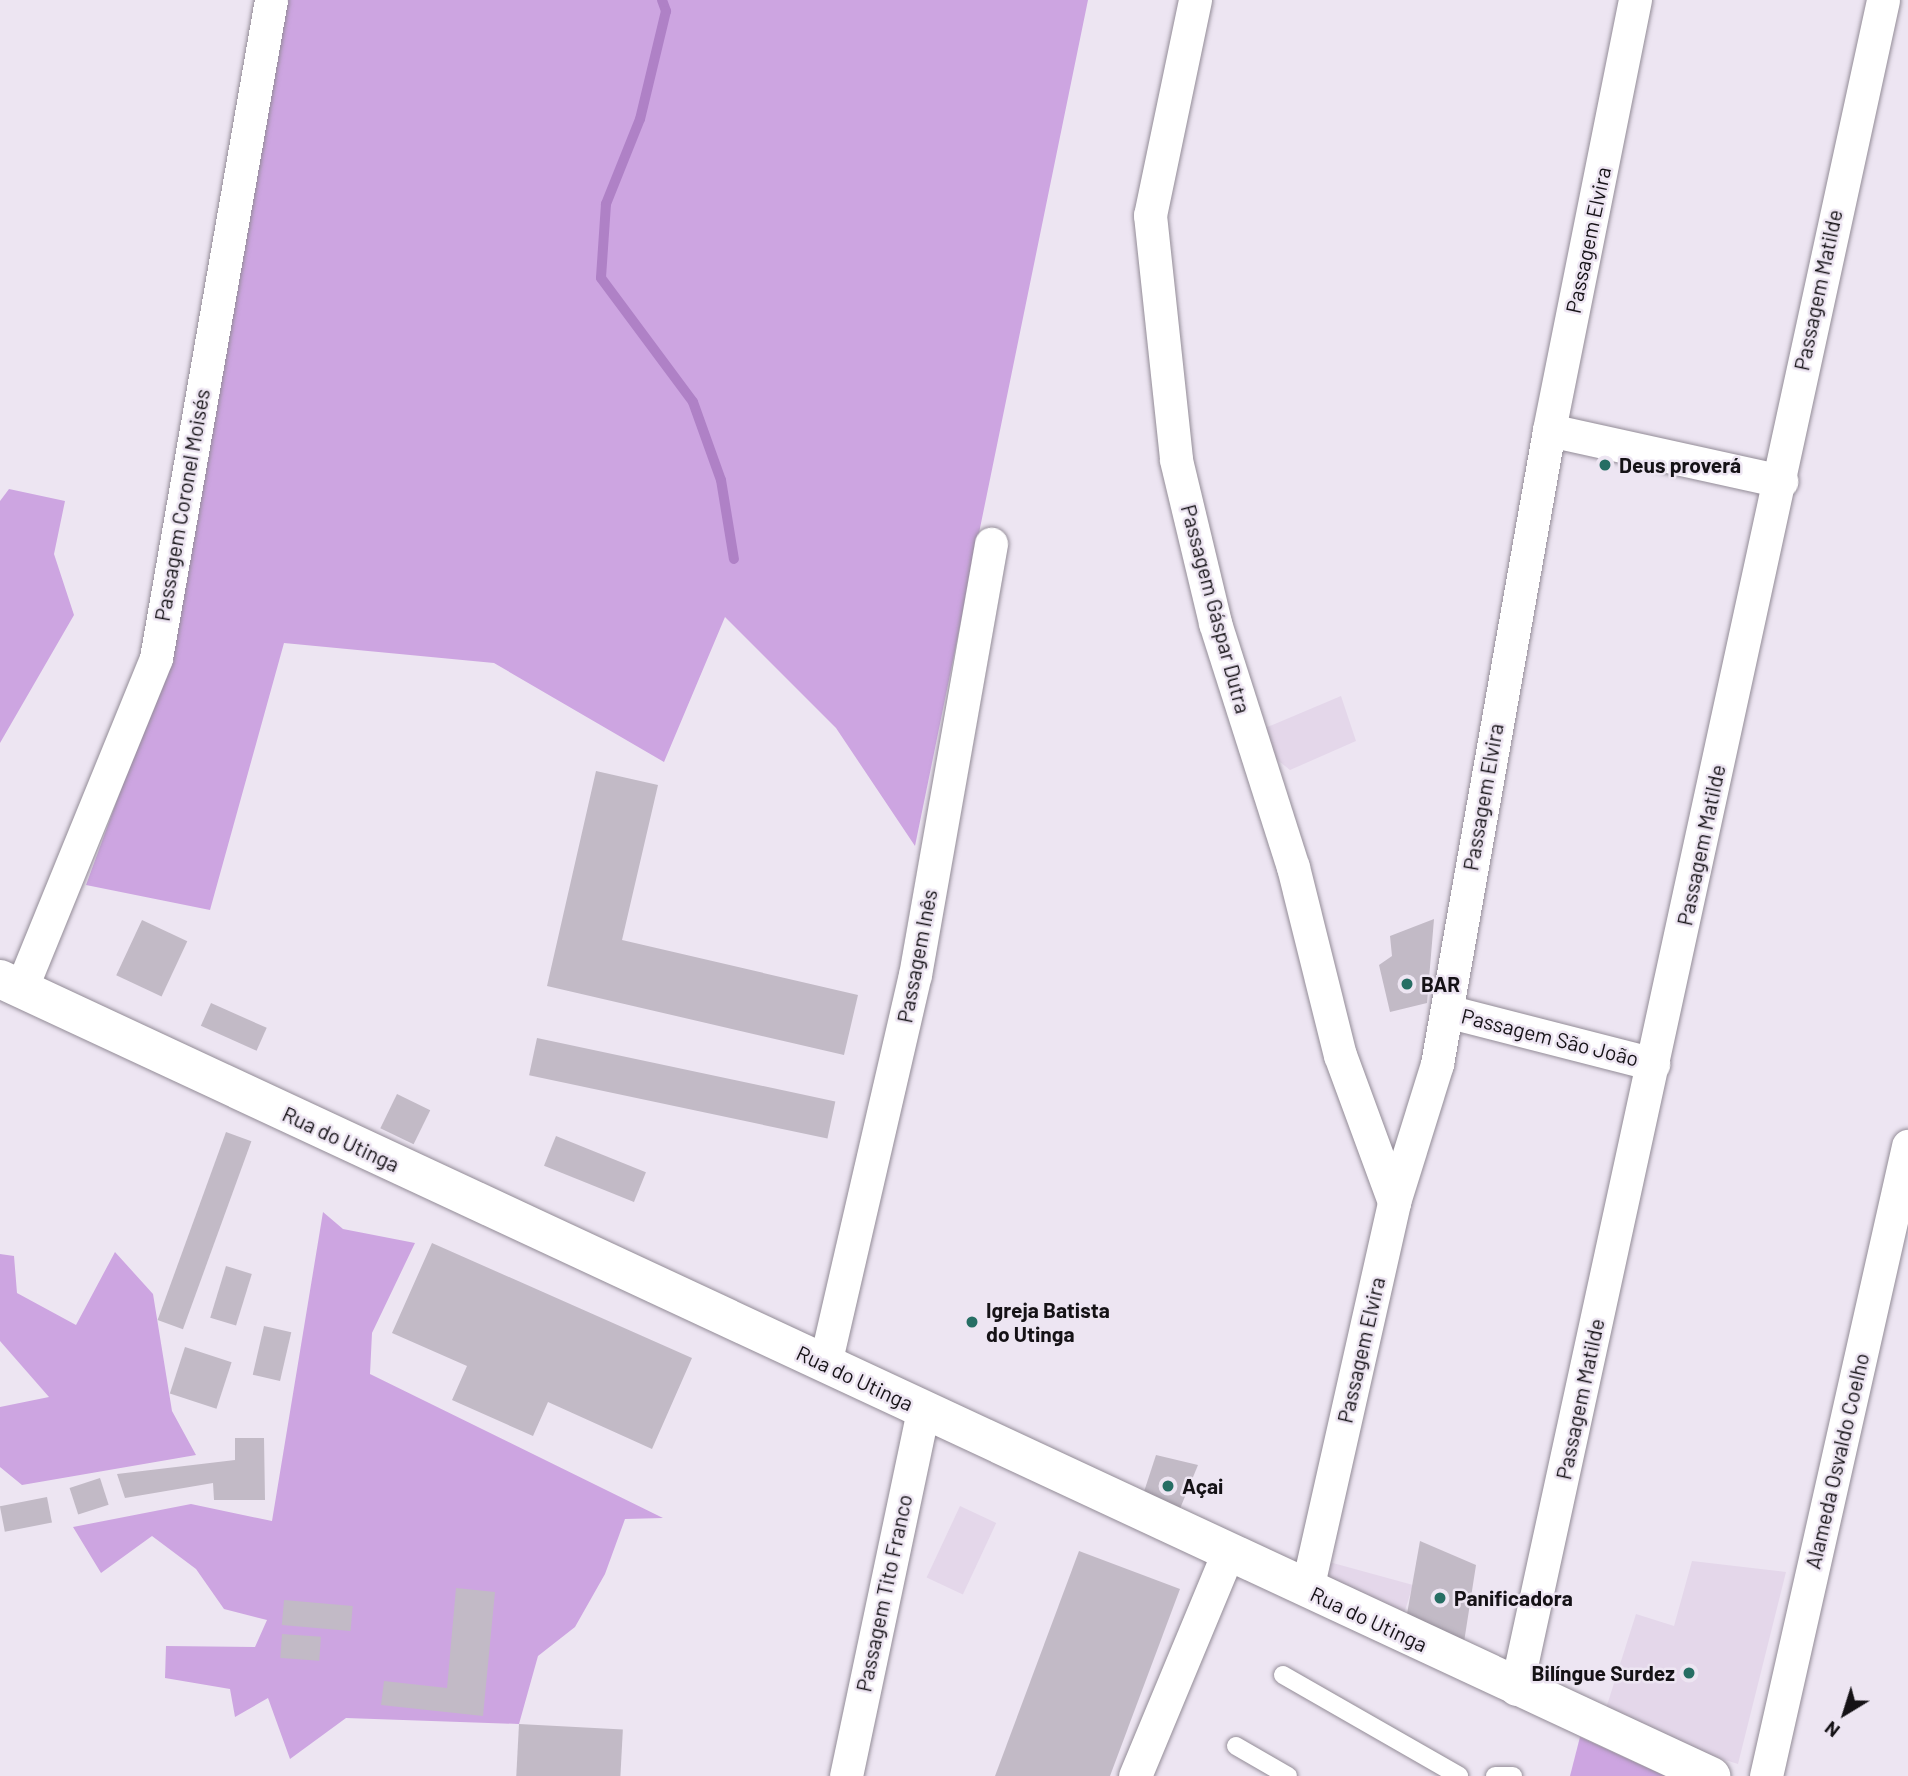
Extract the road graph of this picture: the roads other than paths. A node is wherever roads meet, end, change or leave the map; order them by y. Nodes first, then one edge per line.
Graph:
1 (271, 0) edge
2 (1195, 0) edge
3 (1635, 0) edge
4 (1883, 0) edge
5 (1549, 430) junction
6 (1781, 481) junction
7 (991, 544) dead end
8 (10, 984) edge
9 (1447, 1011) junction
10 (1653, 1063) junction
11 (1908, 1146) edge
12 (1394, 1202) junction
13 (825, 1364) junction
14 (923, 1410) junction
15 (1227, 1555) junction
16 (1307, 1589) junction
17 (1283, 1675) dead end
18 (1516, 1689) junction
19 (1236, 1746) dead end
20 (846, 1776) edge
21 (1135, 1776) edge
22 (1288, 1776) edge
23 (1459, 1776) edge
24 (1495, 1776) edge
25 (1513, 1776) edge
26 (1711, 1776) edge
27 (1766, 1776) edge

1 - 8 street, Passagem Coronel Moisés
2 - 12 street, Passagem Gáspar Dutra
3 - 5 street, Passagem Elvira
4 - 6 street, Passagem Matilde
5 - 6 street
5 - 9 street, Passagem Elvira
6 - 10 street, Passagem Matilde
7 - 13 street, Passagem Inês
8 - 13 street, Rua do Utinga
9 - 10 street, Passagem São João
9 - 12 street, Passagem Elvira
10 - 18 street, Passagem Matilde
11 - 27 street, Alameda Osvaldo Coelho
12 - 16 street, Passagem Elvira
13 - 14 street, Rua do Utinga
14 - 15 street, Rua do Utinga
14 - 20 street, Passagem Tito Franco
15 - 16 street, Rua do Utinga
15 - 21 street
16 - 18 street, Rua do Utinga
17 - 23 lane
18 - 26 street, Rua do Utinga
19 - 22 lane
24 - 25 lane

